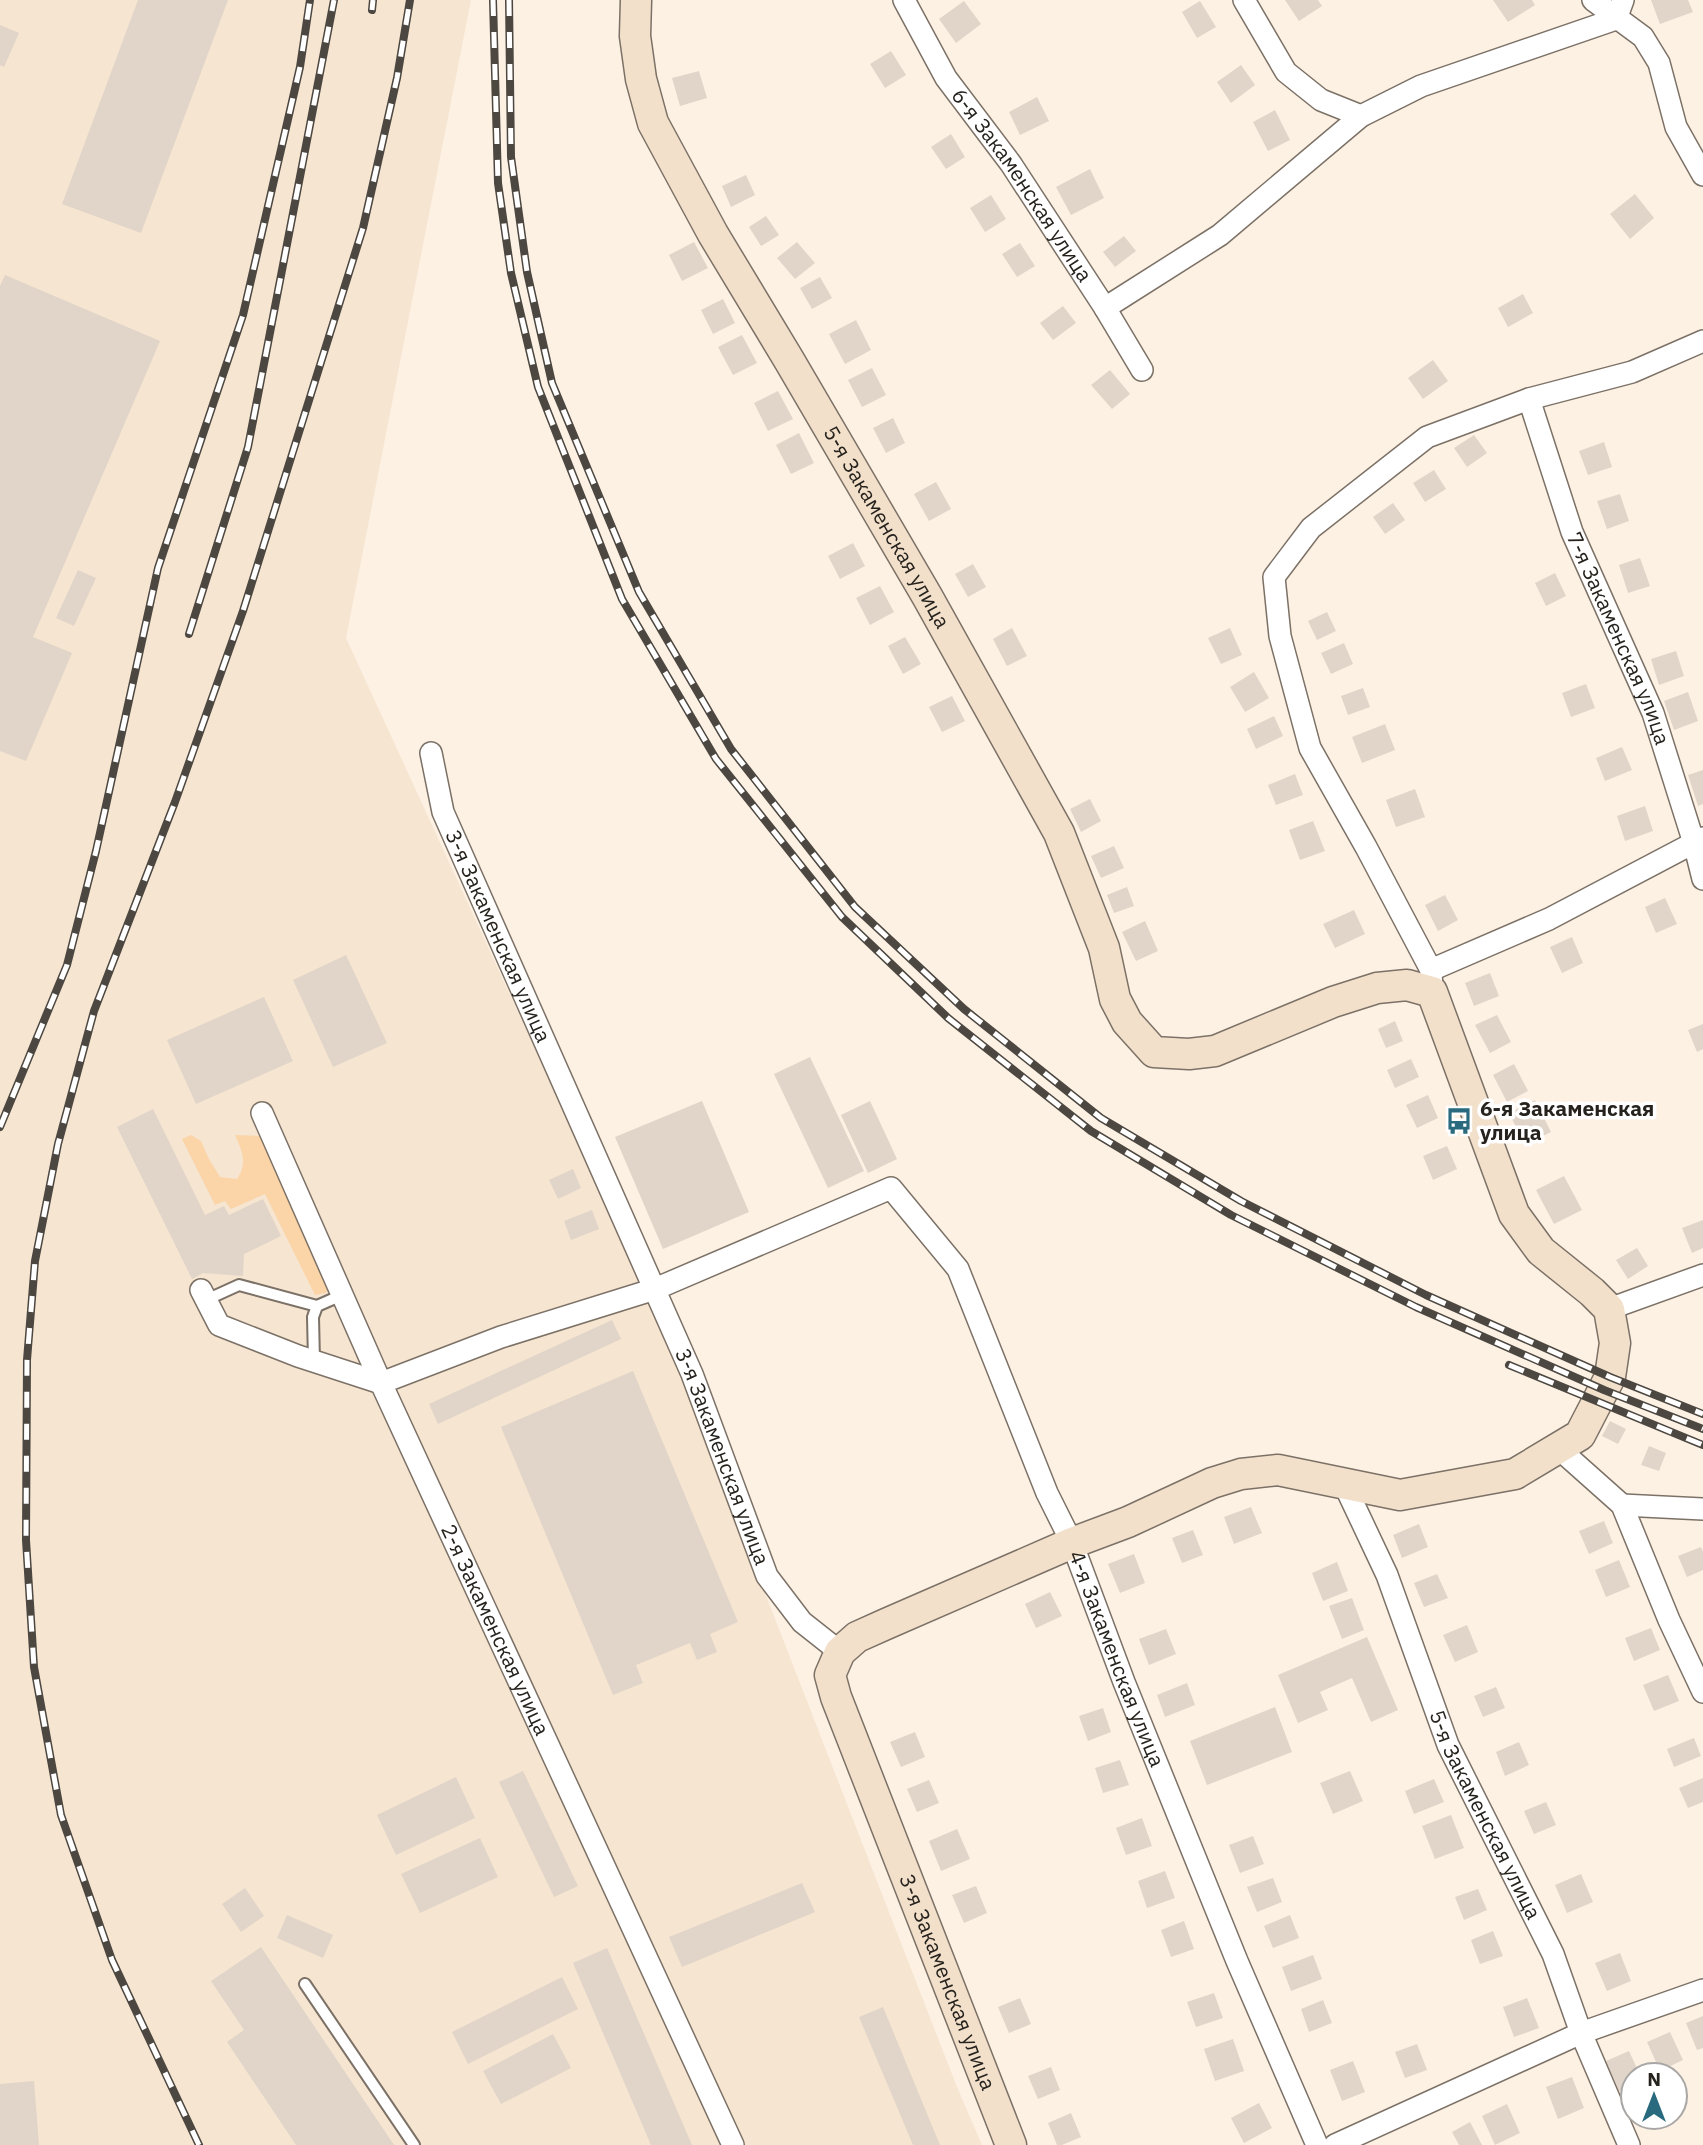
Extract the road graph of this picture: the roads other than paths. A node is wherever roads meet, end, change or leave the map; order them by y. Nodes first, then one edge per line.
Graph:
1 (636, 0) edge
2 (904, 0) edge
3 (1244, 0) edge
4 (1593, 0) edge
5 (1619, 9) edge
6 (1362, 116) junction
7 (1703, 174) edge
8 (1105, 308) junction
9 (1703, 341) edge
10 (1142, 370) dead end
11 (1530, 399) junction
12 (431, 753) dead end
13 (1698, 840) edge
14 (1703, 879) edge
15 (1432, 981) junction
16 (262, 1113) dead end
17 (1703, 1275) edge
18 (654, 1289) junction
19 (204, 1295) joint
20 (342, 1295) junction
21 (317, 1306) junction
22 (1609, 1309) junction
23 (314, 1362) junction
24 (381, 1383) junction
25 (1558, 1448) junction
26 (1344, 1484) junction
27 (1622, 1505) junction
28 (1703, 1508) edge
29 (1072, 1543) junction
30 (840, 1652) junction
31 (1703, 1692) edge
32 (305, 1984) dead end
33 (1703, 1990) edge
34 (1581, 2033) junction
35 (414, 2145) edge
36 (733, 2145) edge
37 (1011, 2145) edge
38 (1317, 2145) edge
39 (1335, 2145) edge
40 (1629, 2145) edge

1 - 15 street, 5-я Закаменская улица
2 - 8 street, 6-я Закаменская улица
3 - 6 street
4 - 5 street
5 - 6 street
5 - 7 street
6 - 8 street
8 - 10 street, 6-я Закаменская улица
9 - 11 street
11 - 13 street, 7-я Закаменская улица
11 - 15 street
12 - 18 street, 3-я Закаменская улица
13 - 14 street, 7-я Закаменская улица
13 - 15 street
15 - 22 street
16 - 20 street, 2-я Закаменская улица
17 - 22 street
18 - 24 street
18 - 29 street, 4-я Закаменская улица
18 - 30 street, 3-я Закаменская улица
19 - 21 lane
19 - 23 street
20 - 21 lane
20 - 24 street, 2-я Закаменская улица
21 - 23 lane
22 - 25 street
23 - 24 street
24 - 36 street, 2-я Закаменская улица
25 - 26 street
25 - 27 street
26 - 29 street
26 - 34 street, 5-я Закаменская улица
27 - 28 street
27 - 31 street
29 - 30 street
29 - 38 street, 4-я Закаменская улица
30 - 37 street, 3-я Закаменская улица
32 - 35 lane
33 - 34 street
34 - 39 street
34 - 40 street, 5-я Закаменская улица

